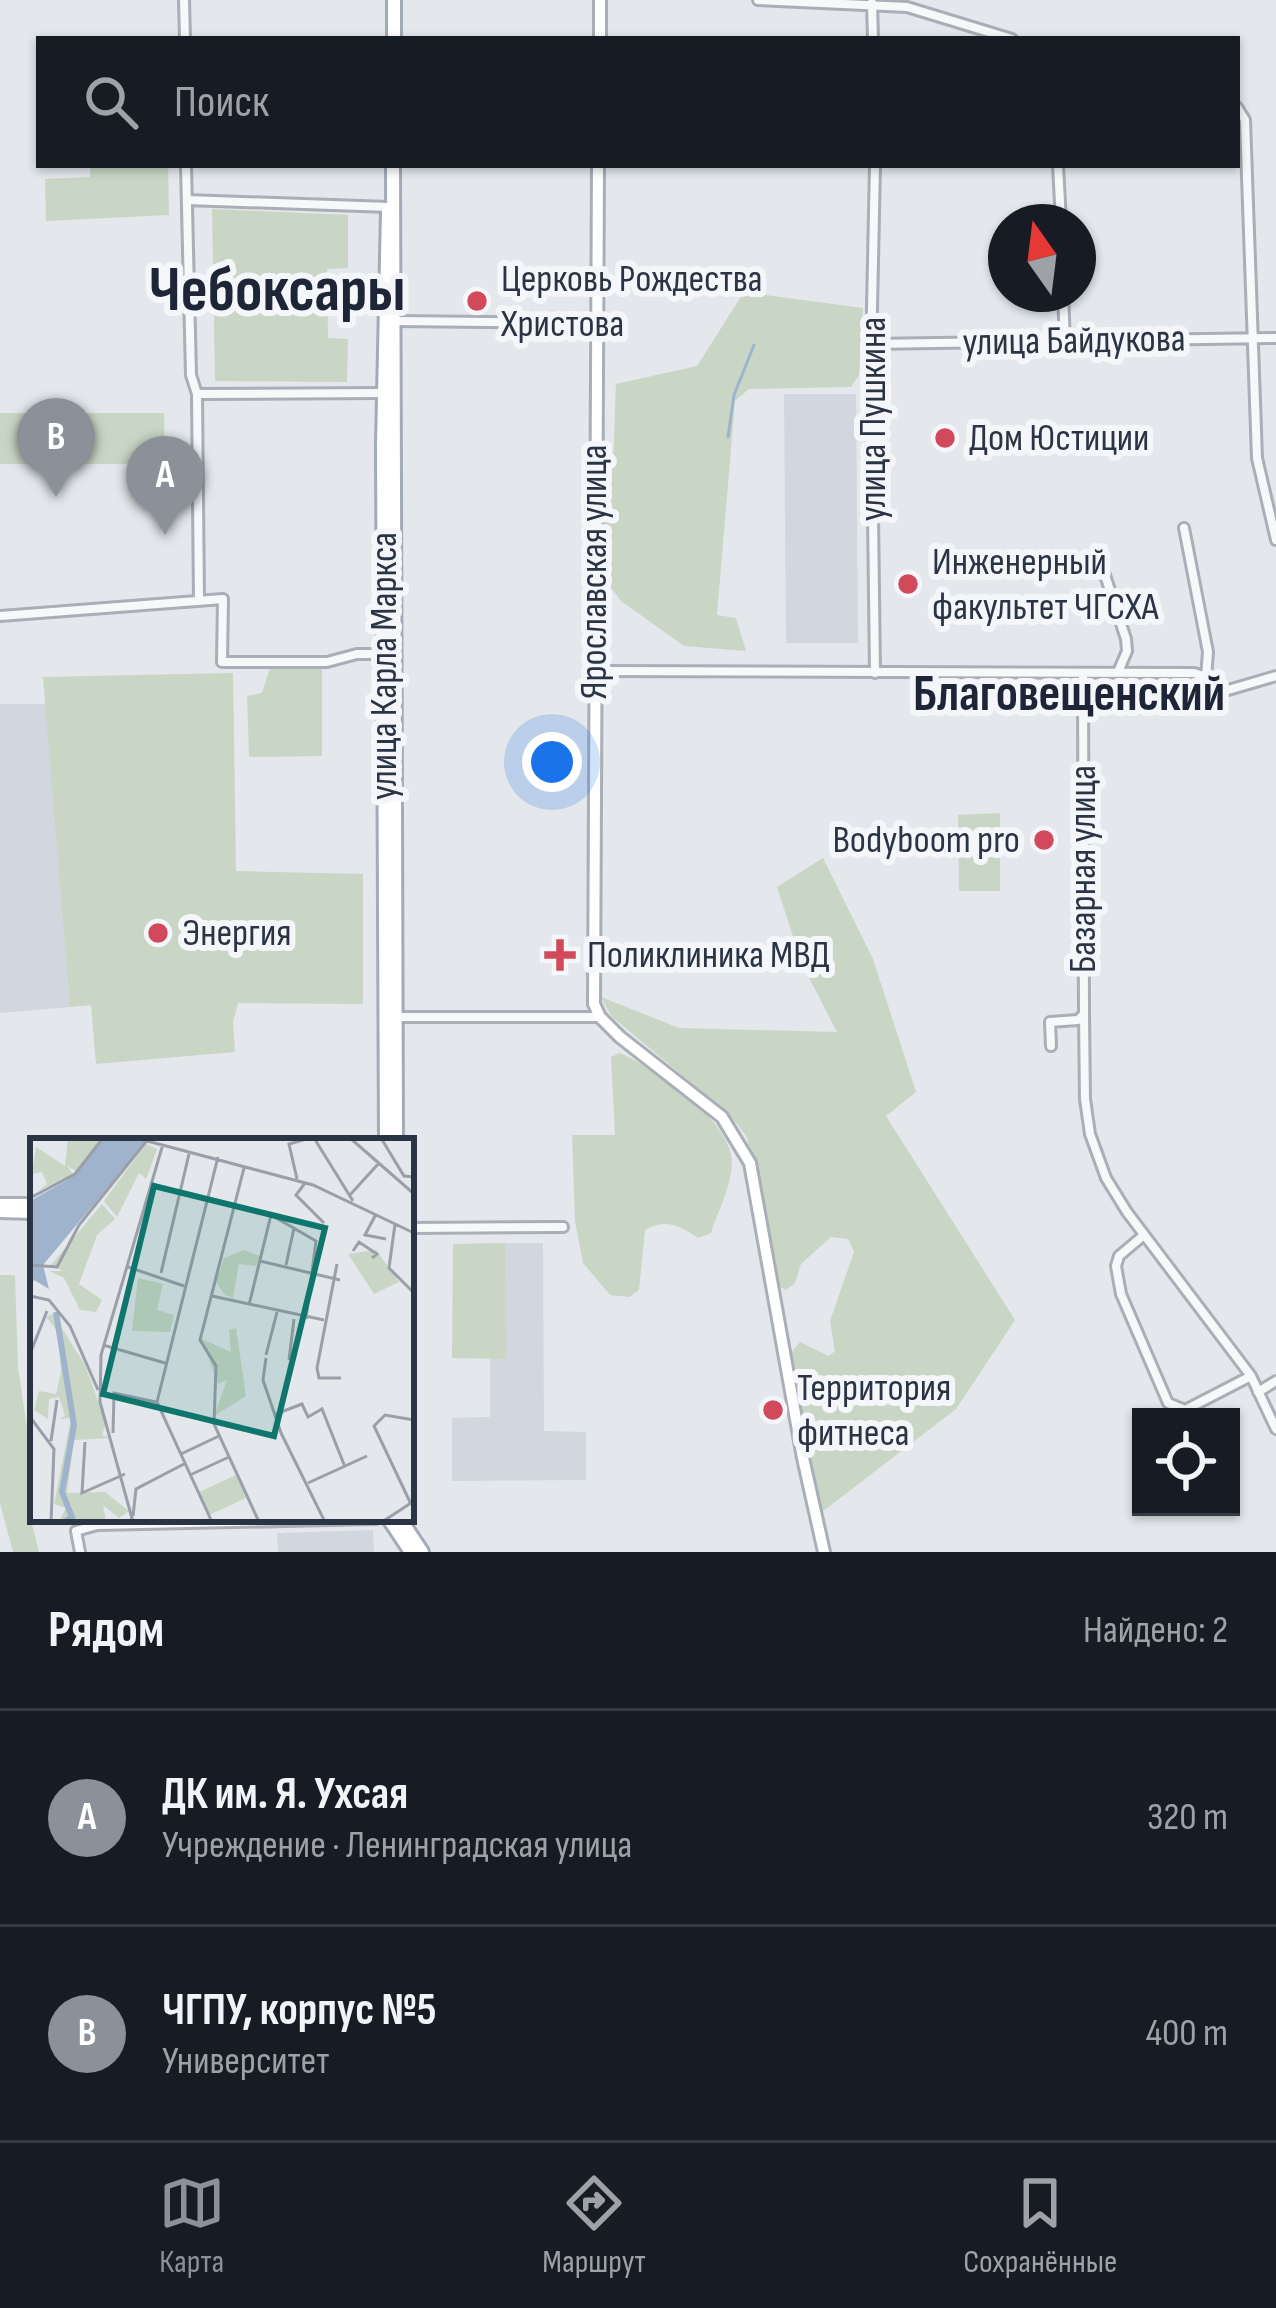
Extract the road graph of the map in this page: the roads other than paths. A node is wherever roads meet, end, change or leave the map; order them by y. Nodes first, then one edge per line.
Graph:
1 (184, 0) edge
2 (394, 0) edge
3 (600, 0) edge
4 (758, 0) edge
5 (872, 3) junction
6 (185, 36) edge
7 (394, 36) edge
8 (600, 36) edge
9 (873, 36) edge
10 (1002, 36) edge
11 (1240, 112) edge
12 (186, 168) edge
13 (393, 168) edge
14 (598, 168) edge
15 (875, 168) edge
16 (1058, 168) edge
17 (187, 200) junction
18 (1059, 204) edge
19 (391, 207) junction
20 (1064, 312) edge
21 (393, 321) junction
22 (595, 323) junction
23 (1276, 338) edge
24 (1252, 339) junction
25 (1065, 342) junction
26 (871, 344) junction
27 (383, 393) junction
28 (197, 394) junction
29 (1184, 528) dead end
30 (1276, 541) edge
31 (1102, 566) dead end
32 (199, 602) junction
33 (0, 616) edge
34 (389, 654) junction
35 (593, 670) junction
36 (874, 673) junction
37 (1083, 673) junction
38 (1117, 673) junction
39 (1276, 676) edge
40 (1206, 677) junction
41 (1084, 1014) junction
42 (391, 1017) junction
43 (600, 1017) junction
44 (1051, 1046) dead end
45 (386, 1138) edge
46 (396, 1138) edge
47 (0, 1208) edge
48 (30, 1209) edge
49 (562, 1227) dead end
50 (414, 1228) edge
51 (1144, 1234) junction
52 (1251, 1376) junction
53 (1276, 1381) edge
54 (1258, 1392) junction
55 (1276, 1429) edge
56 (256, 1522) edge
57 (391, 1522) edge
58 (402, 1522) edge
59 (80, 1552) edge
60 (412, 1552) edge
61 (422, 1552) edge
62 (824, 1552) edge

1 - 6 street
2 - 7 main road
3 - 8 street
4 - 5 street
5 - 9 street
5 - 10 street
11 - 24 street
12 - 17 street
13 - 19 main road, улица Карла Маркса
14 - 22 street, Ярославская улица
15 - 26 street, улица Пушкина
16 - 18 street
17 - 19 street
17 - 28 street
19 - 21 main road, улица Карла Маркса
19 - 27 main road, улица Карла Маркса
20 - 25 street
21 - 22 street
21 - 34 main road, улица Карла Маркса
22 - 35 street, Ярославская улица
23 - 24 street, улица Байдукова
24 - 25 street, улица Байдукова
24 - 30 street
25 - 26 street, улица Байдукова
26 - 36 street, улица Пушкина
27 - 28 street
27 - 34 main road, улица Карла Маркса
28 - 32 street
29 - 40 street
31 - 38 street
32 - 33 street
32 - 34 street
34 - 42 main road, улица Карла Маркса
35 - 36 street
35 - 43 street, Ярославская улица
36 - 37 street
37 - 38 street
37 - 41 street, Базарная улица
38 - 40 street
39 - 40 street
41 - 44 street
41 - 51 street, Базарная улица
42 - 43 street
42 - 45 main road, улица Карла Маркса
42 - 46 main road, улица Карла Маркса
43 - 62 street
47 - 48 street
49 - 50 street
51 - 52 street, Базарная улица
51 - 52 street
52 - 54 street, Базарная улица
53 - 54 street
54 - 55 street, Базарная улица
56 - 59 street
57 - 60 main road
58 - 61 main road

